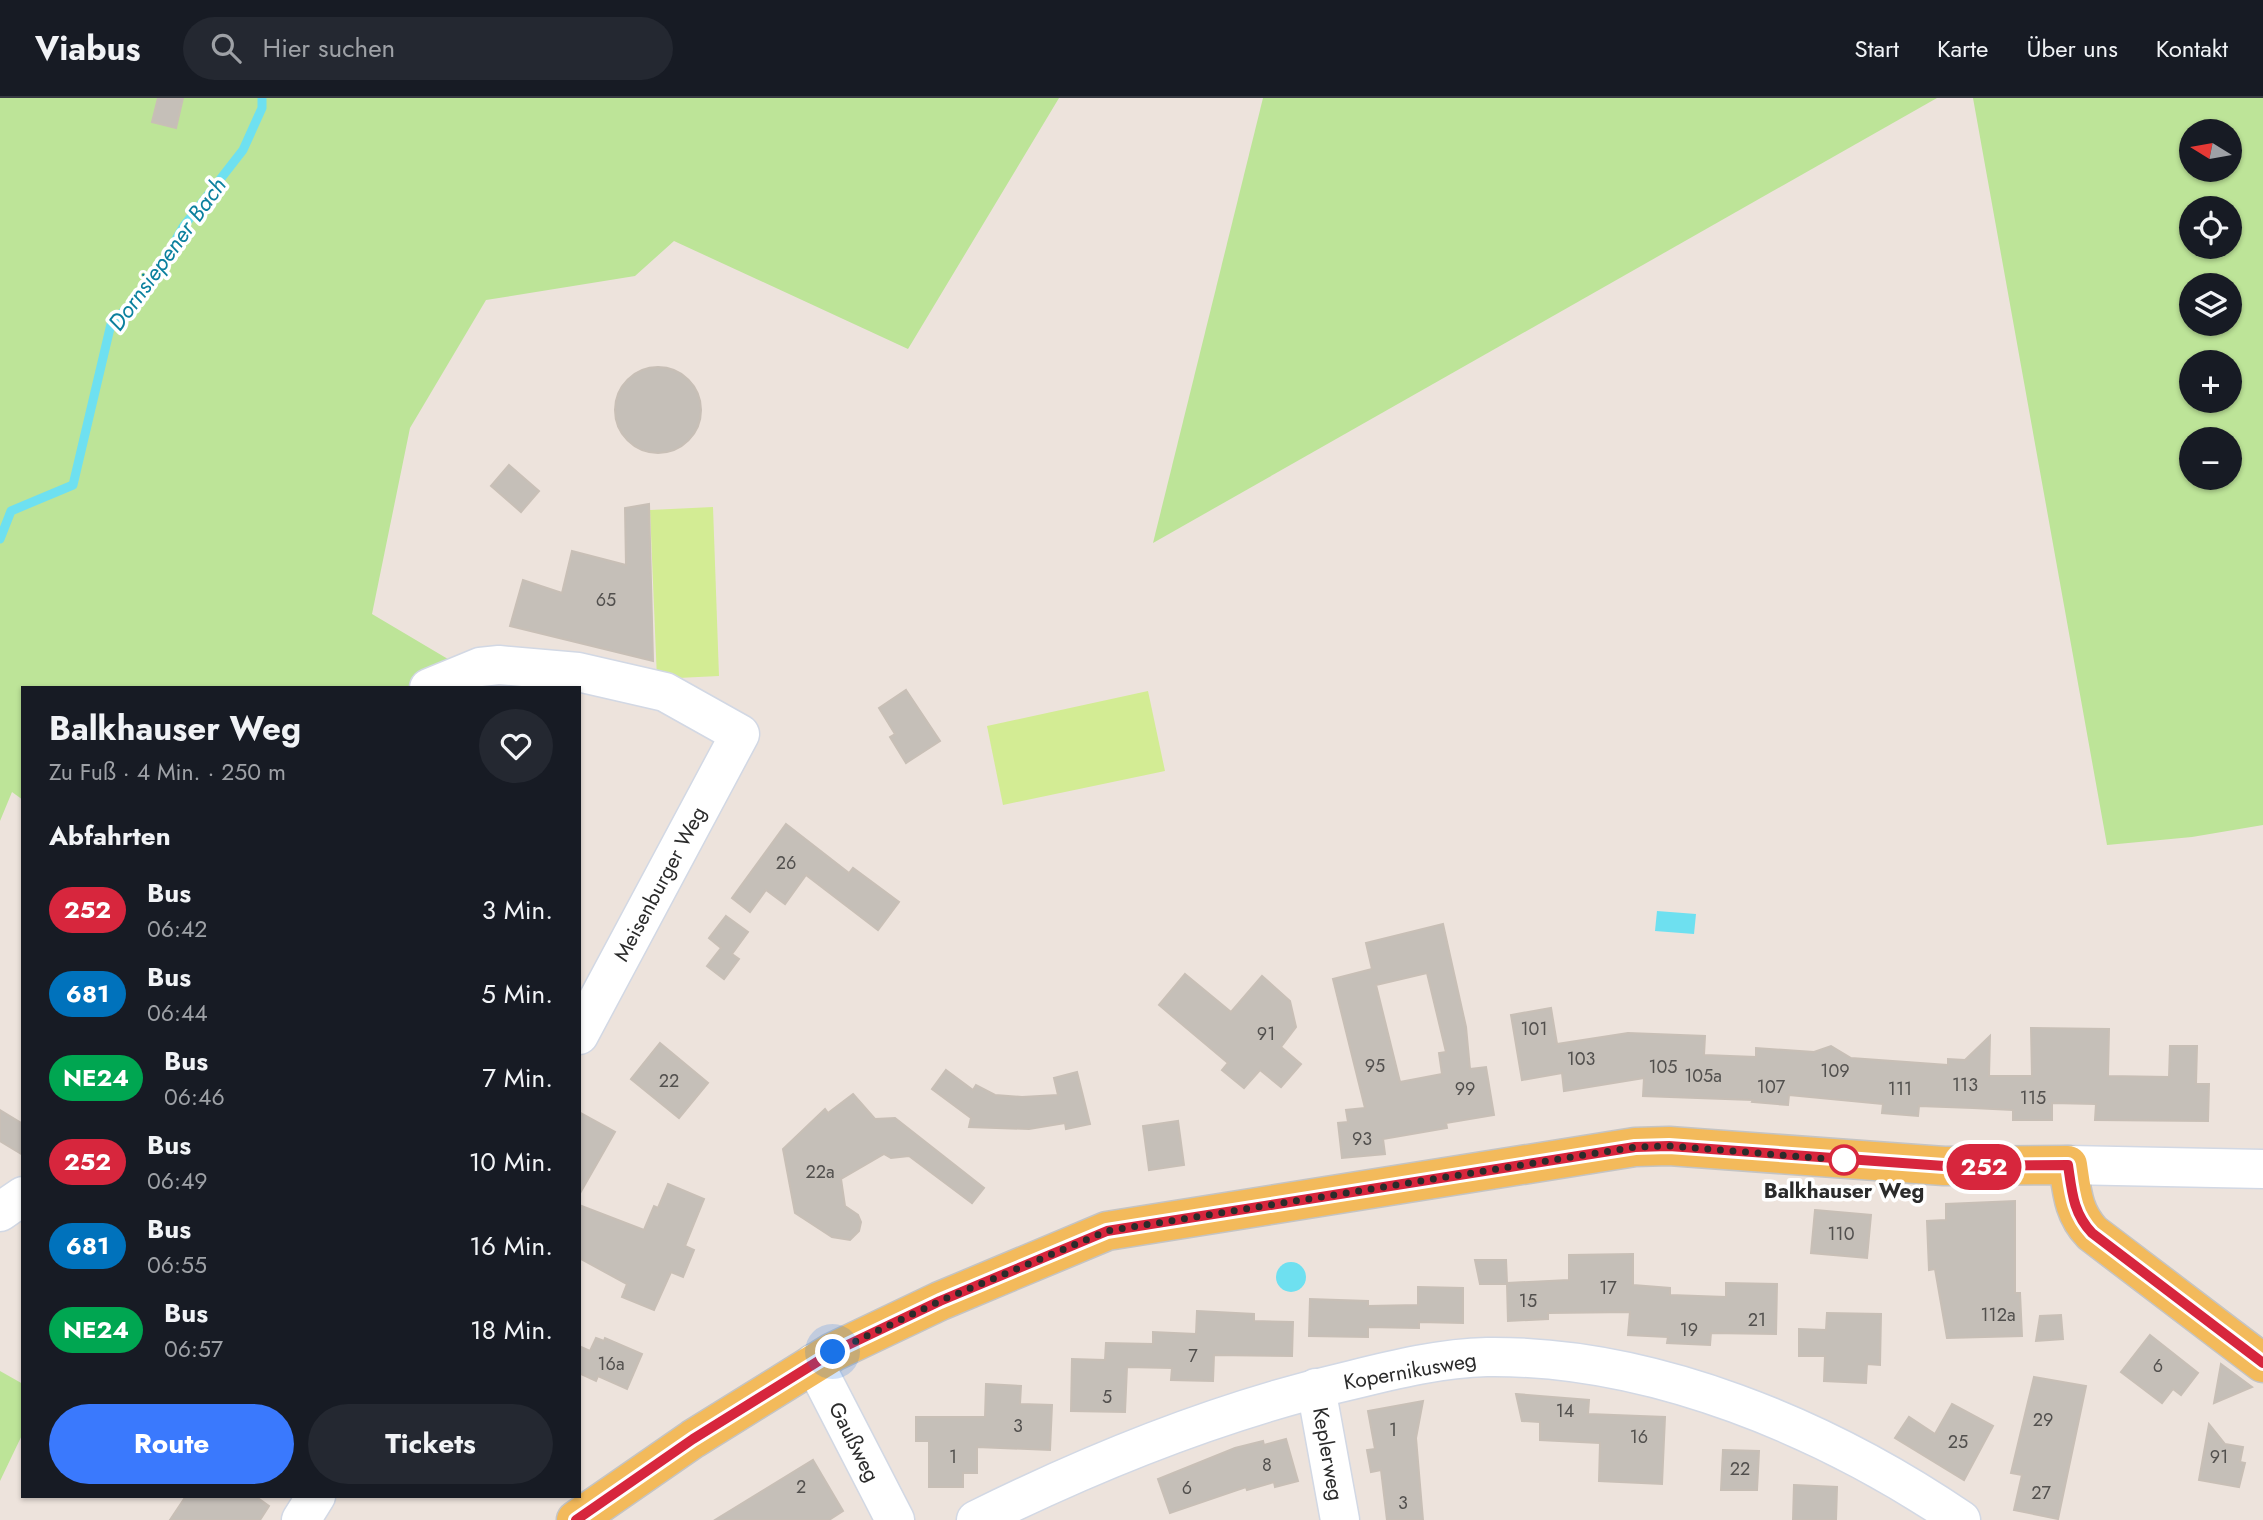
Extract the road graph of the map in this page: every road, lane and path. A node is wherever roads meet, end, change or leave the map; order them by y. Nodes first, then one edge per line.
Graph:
1 (434, 686) edge
2 (581, 1031) edge
3 (2068, 1165) junction
4 (2263, 1169) edge
5 (21, 1196) edge
6 (0, 1212) edge
7 (814, 1363) junction
8 (2263, 1363) edge
9 (1316, 1388) junction
10 (315, 1498) edge
11 (301, 1520) edge
12 (576, 1520) edge
13 (895, 1520) edge
14 (976, 1520) edge
15 (1340, 1520) edge
16 (1961, 1520) edge

1 - 2 street, Meisenburger Weg
3 - 4 street
3 - 7 main road
3 - 8 main road
5 - 6 street
7 - 12 main road
7 - 13 street, Gaußweg
9 - 14 street, Kopernikusweg
9 - 15 street, Keplerweg
9 - 16 street, Kopernikusweg
10 - 11 street

